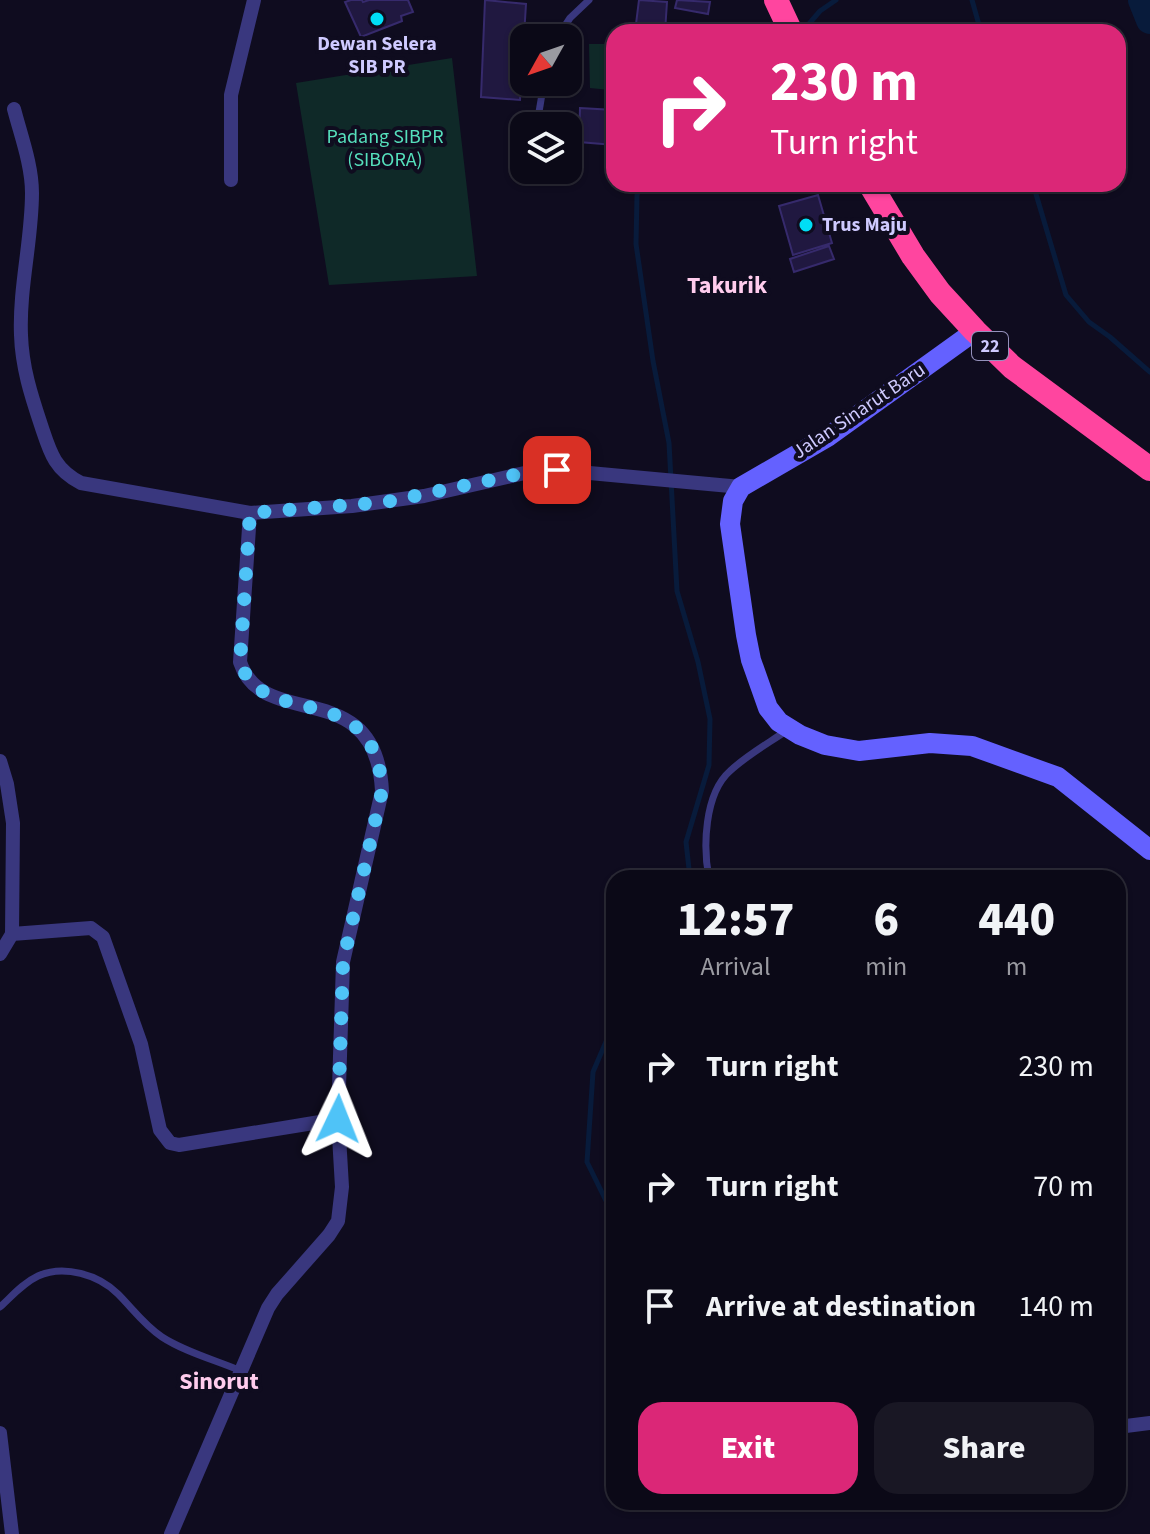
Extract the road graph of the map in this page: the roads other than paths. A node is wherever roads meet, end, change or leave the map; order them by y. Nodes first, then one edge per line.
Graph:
1 (254, 0) edge
2 (589, 0) edge
3 (566, 24) edge
4 (14, 109) dead end
5 (231, 180) dead end
6 (875, 192) edge
7 (975, 331) junction
8 (1150, 469) edge
9 (741, 487) junction
10 (250, 513) junction
11 (790, 729) junction
12 (0, 761) edge
13 (1150, 850) edge
14 (707, 870) edge
15 (12, 934) junction
16 (0, 954) edge
17 (338, 1119) junction
18 (0, 1307) edge
19 (241, 1371) junction
20 (1150, 1423) edge
21 (1126, 1426) edge
22 (0, 1433) edge
23 (12, 1534) edge
24 (171, 1534) edge

1 - 5 street
2 - 3 lane
4 - 10 street
6 - 7 highway, 22
7 - 8 highway, 22
7 - 9 street, Jalan Sinarut Baru
9 - 10 street
9 - 11 street
10 - 17 street
11 - 13 street
11 - 14 lane
12 - 15 street
15 - 16 street
15 - 17 street
17 - 19 street
18 - 19 lane
19 - 24 street
20 - 21 street
22 - 23 street

